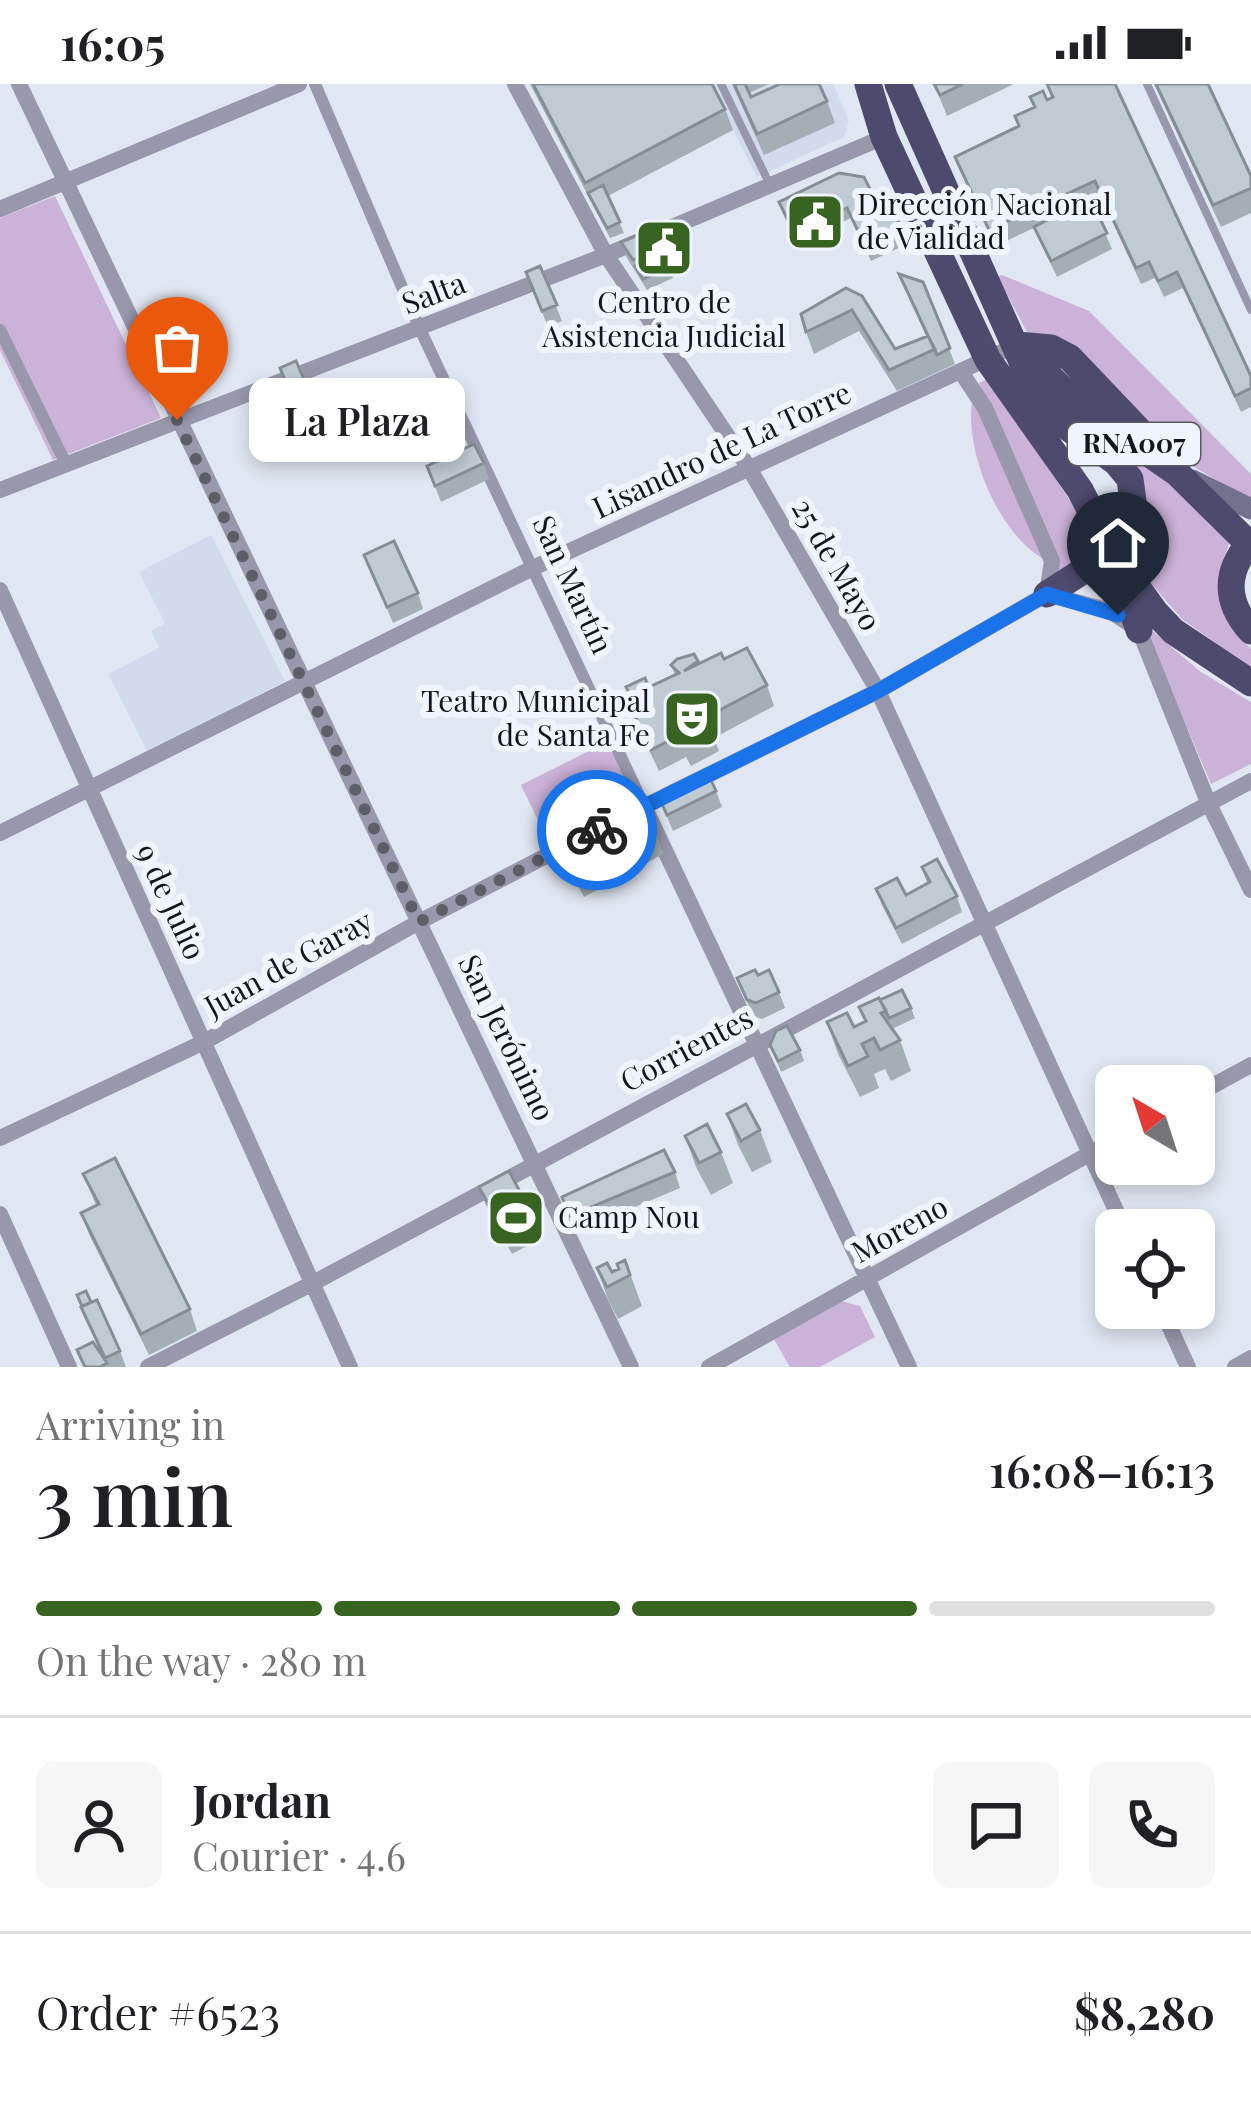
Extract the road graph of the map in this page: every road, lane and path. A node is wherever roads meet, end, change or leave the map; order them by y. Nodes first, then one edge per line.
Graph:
1 (19, 84) edge
2 (299, 84) edge
3 (314, 84) edge
4 (515, 84) edge
5 (721, 84) edge
6 (864, 84) edge
7 (898, 84) edge
8 (1148, 84) edge
9 (884, 136) junction
10 (65, 185) junction
11 (770, 185) junction
12 (0, 209) edge
13 (606, 255) junction
14 (1251, 310) edge
15 (420, 328) junction
16 (0, 330) edge
17 (1017, 345) junction
18 (988, 360) junction
19 (961, 372) junction
20 (177, 420) junction
21 (66, 464) junction
22 (749, 468) junction
23 (1177, 473) junction
24 (0, 490) edge
25 (1251, 509) edge
26 (1250, 544) edge
27 (1113, 554) junction
28 (535, 567) junction
29 (0, 590) edge
30 (1047, 594) junction
31 (1139, 630) junction
32 (1251, 632) edge
33 (305, 680) junction
34 (1251, 683) edge
35 (878, 691) junction
36 (1251, 781) edge
37 (88, 790) junction
38 (1208, 802) junction
39 (644, 806) junction
40 (0, 833) edge
41 (1251, 890) edge
42 (419, 922) junction
43 (984, 922) junction
44 (204, 1042) junction
45 (759, 1042) junction
46 (1251, 1065) edge
47 (1215, 1085) edge
48 (0, 1138) edge
49 (1095, 1151) edge
50 (1089, 1154) junction
51 (536, 1162) junction
52 (1115, 1209) edge
53 (0, 1214) edge
54 (868, 1279) junction
55 (313, 1283) junction
56 (1171, 1329) edge
57 (1251, 1358) edge
58 (69, 1367) edge
59 (148, 1367) edge
60 (350, 1367) edge
61 (632, 1367) edge
62 (709, 1367) edge
63 (909, 1367) edge
64 (1188, 1367) edge
65 (1235, 1367) edge

1 - 10 street, San Jerónimo
2 - 10 street
3 - 15 street, San Martín
4 - 13 street, 25 de Mayo
5 - 11 lane
6 - 9 highway, RNA007
7 - 17 highway, RNA007
8 - 14 lane
9 - 11 street, Salta
9 - 18 highway, RNA007
10 - 12 street
10 - 20 street, San Jerónimo
11 - 13 street, Salta
13 - 15 street, Salta
13 - 22 street, 25 de Mayo
15 - 20 street, Salta
15 - 28 street, San Martín
16 - 21 street
17 - 18 street, Lisandro de La Torre
17 - 23 highway, RNA007
17 - 27 highway
18 - 19 street, Lisandro de La Torre
18 - 27 highway, RNA007
19 - 22 street, Lisandro de La Torre
19 - 30 street
20 - 21 street, Salta
20 - 33 street, San Jerónimo
21 - 24 street, Salta
22 - 28 street, Lisandro de La Torre
22 - 35 street, 25 de Mayo
23 - 25 main road
23 - 26 highway, RNA007
26 - 32 highway
27 - 30 highway
27 - 31 highway
27 - 34 highway, RNA007
28 - 33 street, Lisandro de La Torre
28 - 39 street, San Martín
29 - 37 street, 9 de Julio
30 - 31 street
30 - 35 street, Juan de Garay
31 - 38 street
33 - 37 street, Lisandro de La Torre
33 - 42 street, San Jerónimo
35 - 39 street, Juan de Garay
35 - 43 street, 25 de Mayo
36 - 38 street, Corrientes
37 - 40 street, Lisandro de La Torre
37 - 44 street, 9 de Julio
38 - 41 street
38 - 43 street, Corrientes
39 - 42 street, Juan de Garay
39 - 45 street, San Martín
42 - 44 street, Juan de Garay
42 - 51 street, San Jerónimo
43 - 45 street, Corrientes
43 - 50 street, 25 de Mayo
44 - 48 street, Juan de Garay
44 - 55 street, 9 de Julio
45 - 51 street, Corrientes
45 - 54 street, San Martín
46 - 47 street
49 - 50 street, Moreno
50 - 52 street, 25 de Mayo
50 - 54 street, Moreno
51 - 55 street, Corrientes
51 - 61 street, San Jerónimo
53 - 58 street
54 - 62 street, Moreno
54 - 63 street, San Martín
55 - 59 street, Corrientes
55 - 60 street, 9 de Julio
56 - 64 street
57 - 65 street

